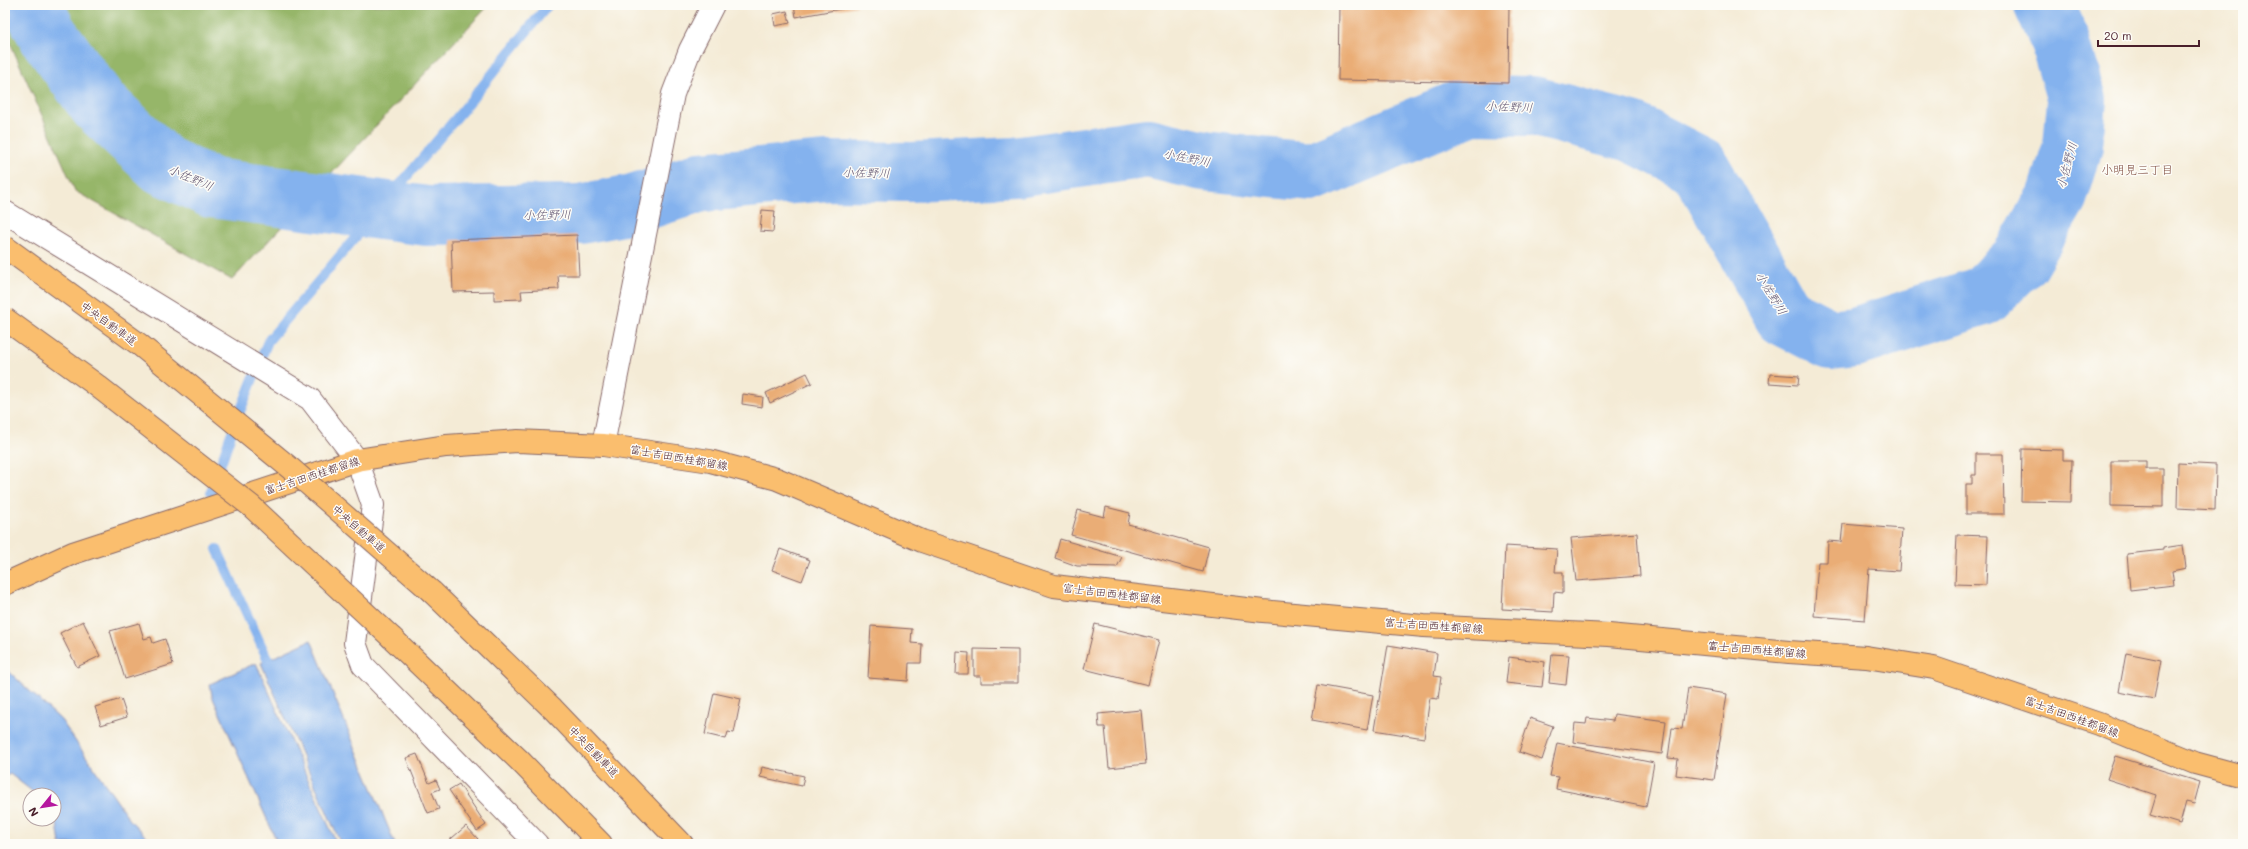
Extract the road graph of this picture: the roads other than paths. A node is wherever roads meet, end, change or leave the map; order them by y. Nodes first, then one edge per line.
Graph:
1 (714, 5) edge
2 (5, 212) edge
3 (5, 247) edge
4 (5, 319) edge
5 (603, 445) junction
6 (357, 460) junction
7 (5, 584) edge
8 (2243, 776) edge
9 (537, 844) edge
10 (601, 844) edge
11 (682, 844) edge

1 - 5 street
2 - 6 street
3 - 11 main road, 中央自動車道, bridge
4 - 10 main road, bridge
5 - 6 main road, 富士吉田西桂都留線
5 - 8 main road, 富士吉田西桂都留線
6 - 7 main road, 富士吉田西桂都留線
6 - 9 street

